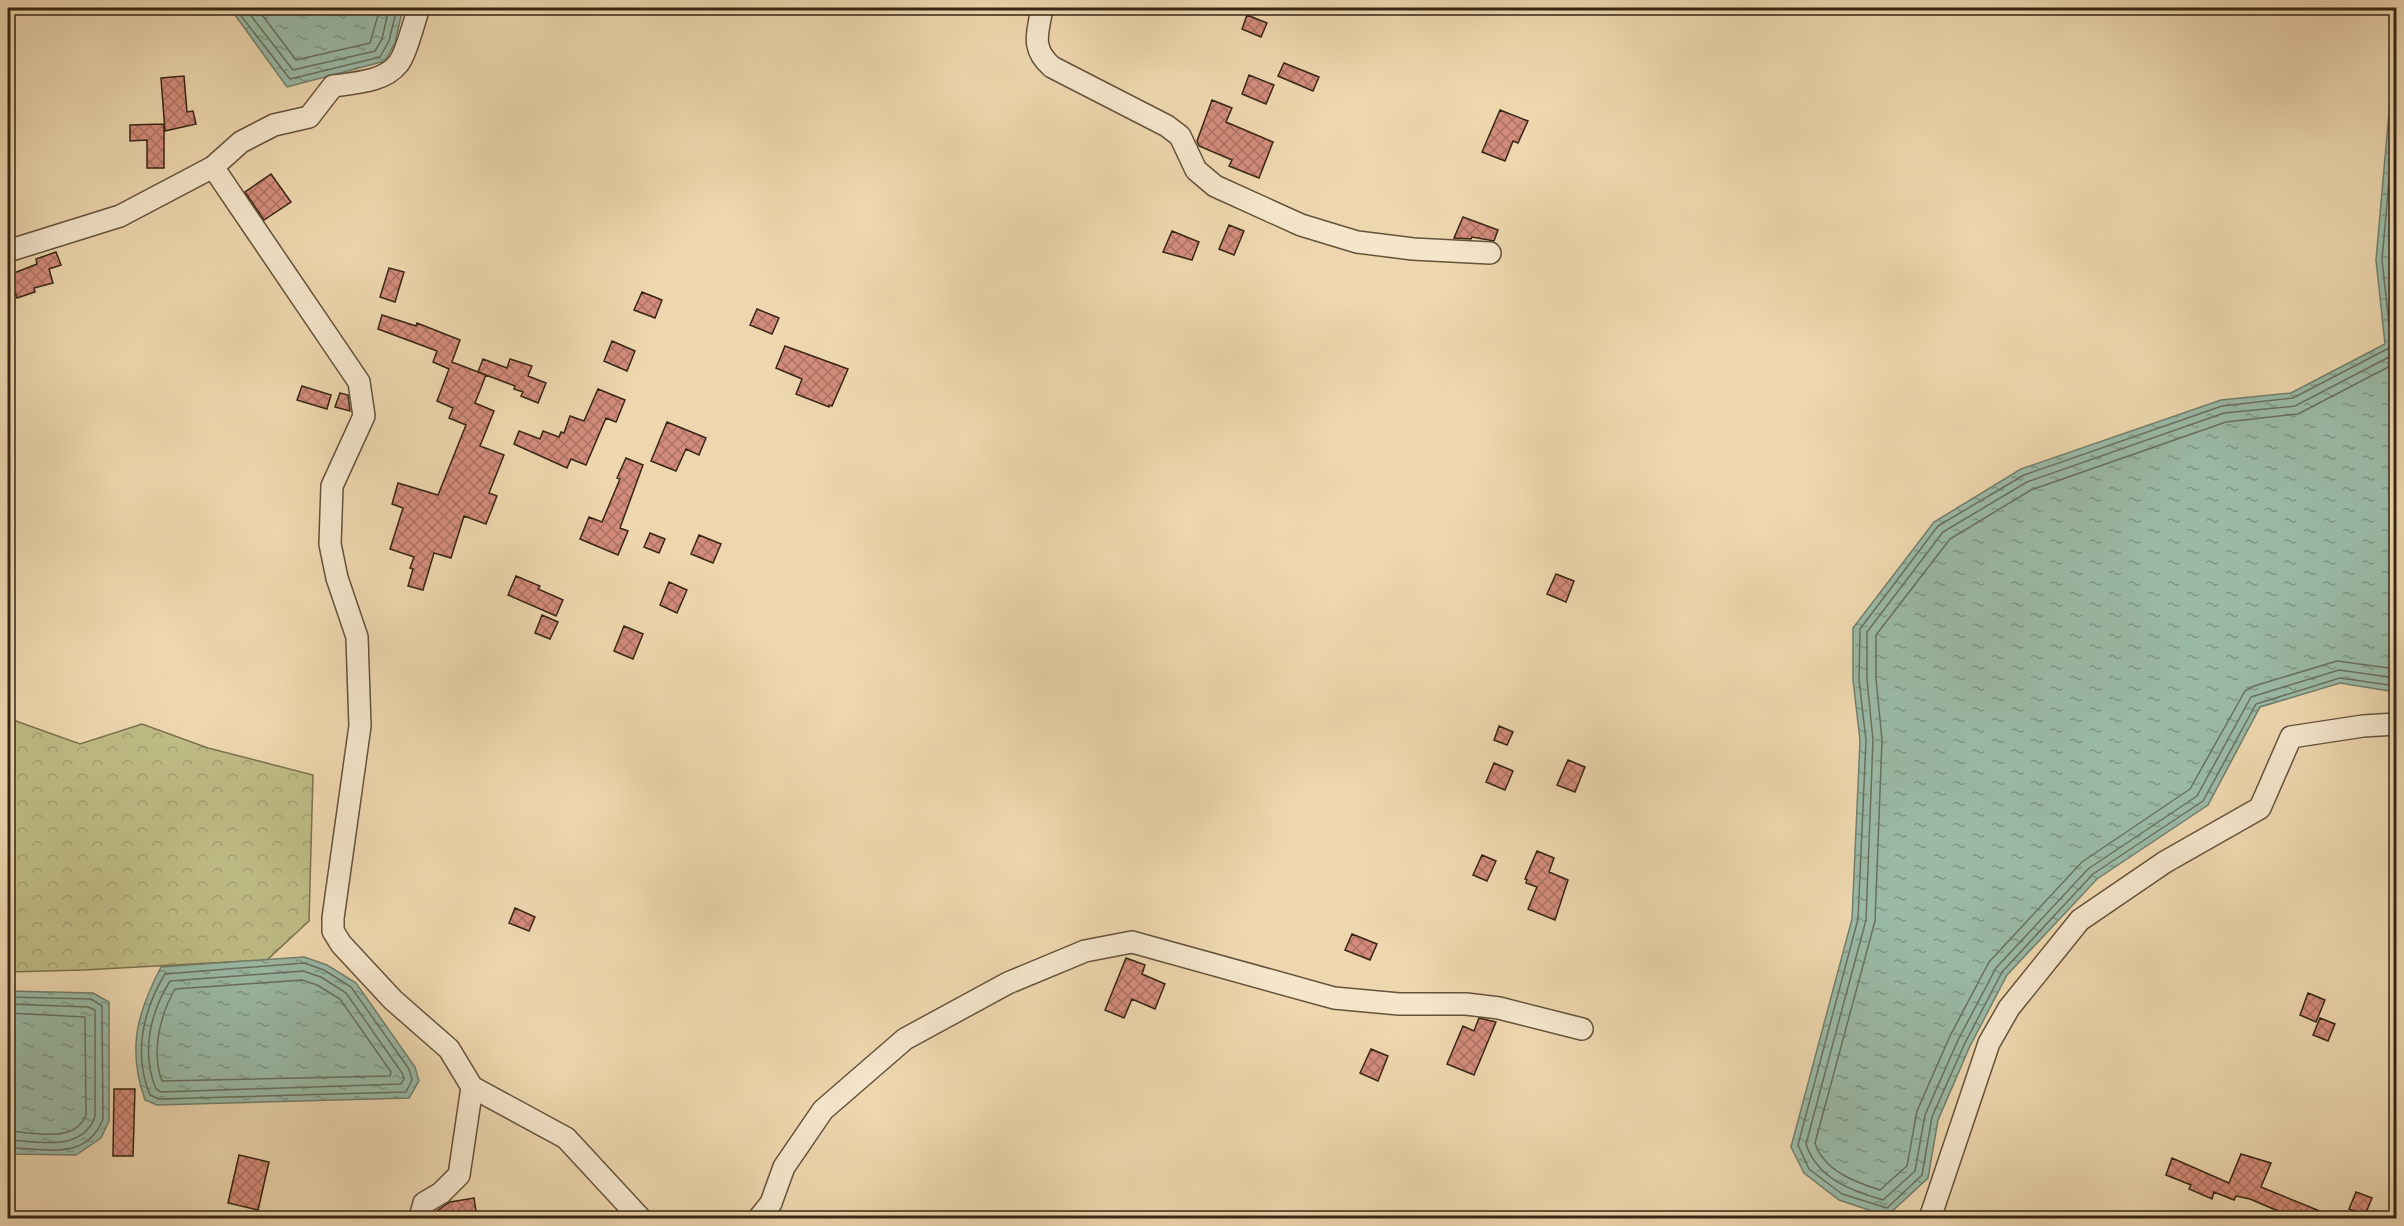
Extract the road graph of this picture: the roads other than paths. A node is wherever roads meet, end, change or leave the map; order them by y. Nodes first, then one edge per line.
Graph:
1 (419, 8) edge
2 (1042, 8) edge
3 (213, 167) junction
4 (8, 251) edge
5 (1490, 253) dead end
6 (2397, 724) edge
7 (1582, 1029) dead end
8 (472, 1087) junction
9 (420, 1218) edge
10 (640, 1218) edge
11 (759, 1218) edge
12 (1930, 1218) edge

1 - 3 street
2 - 5 street
3 - 4 street
3 - 8 street
6 - 12 street
7 - 11 street
8 - 9 street
8 - 10 street

